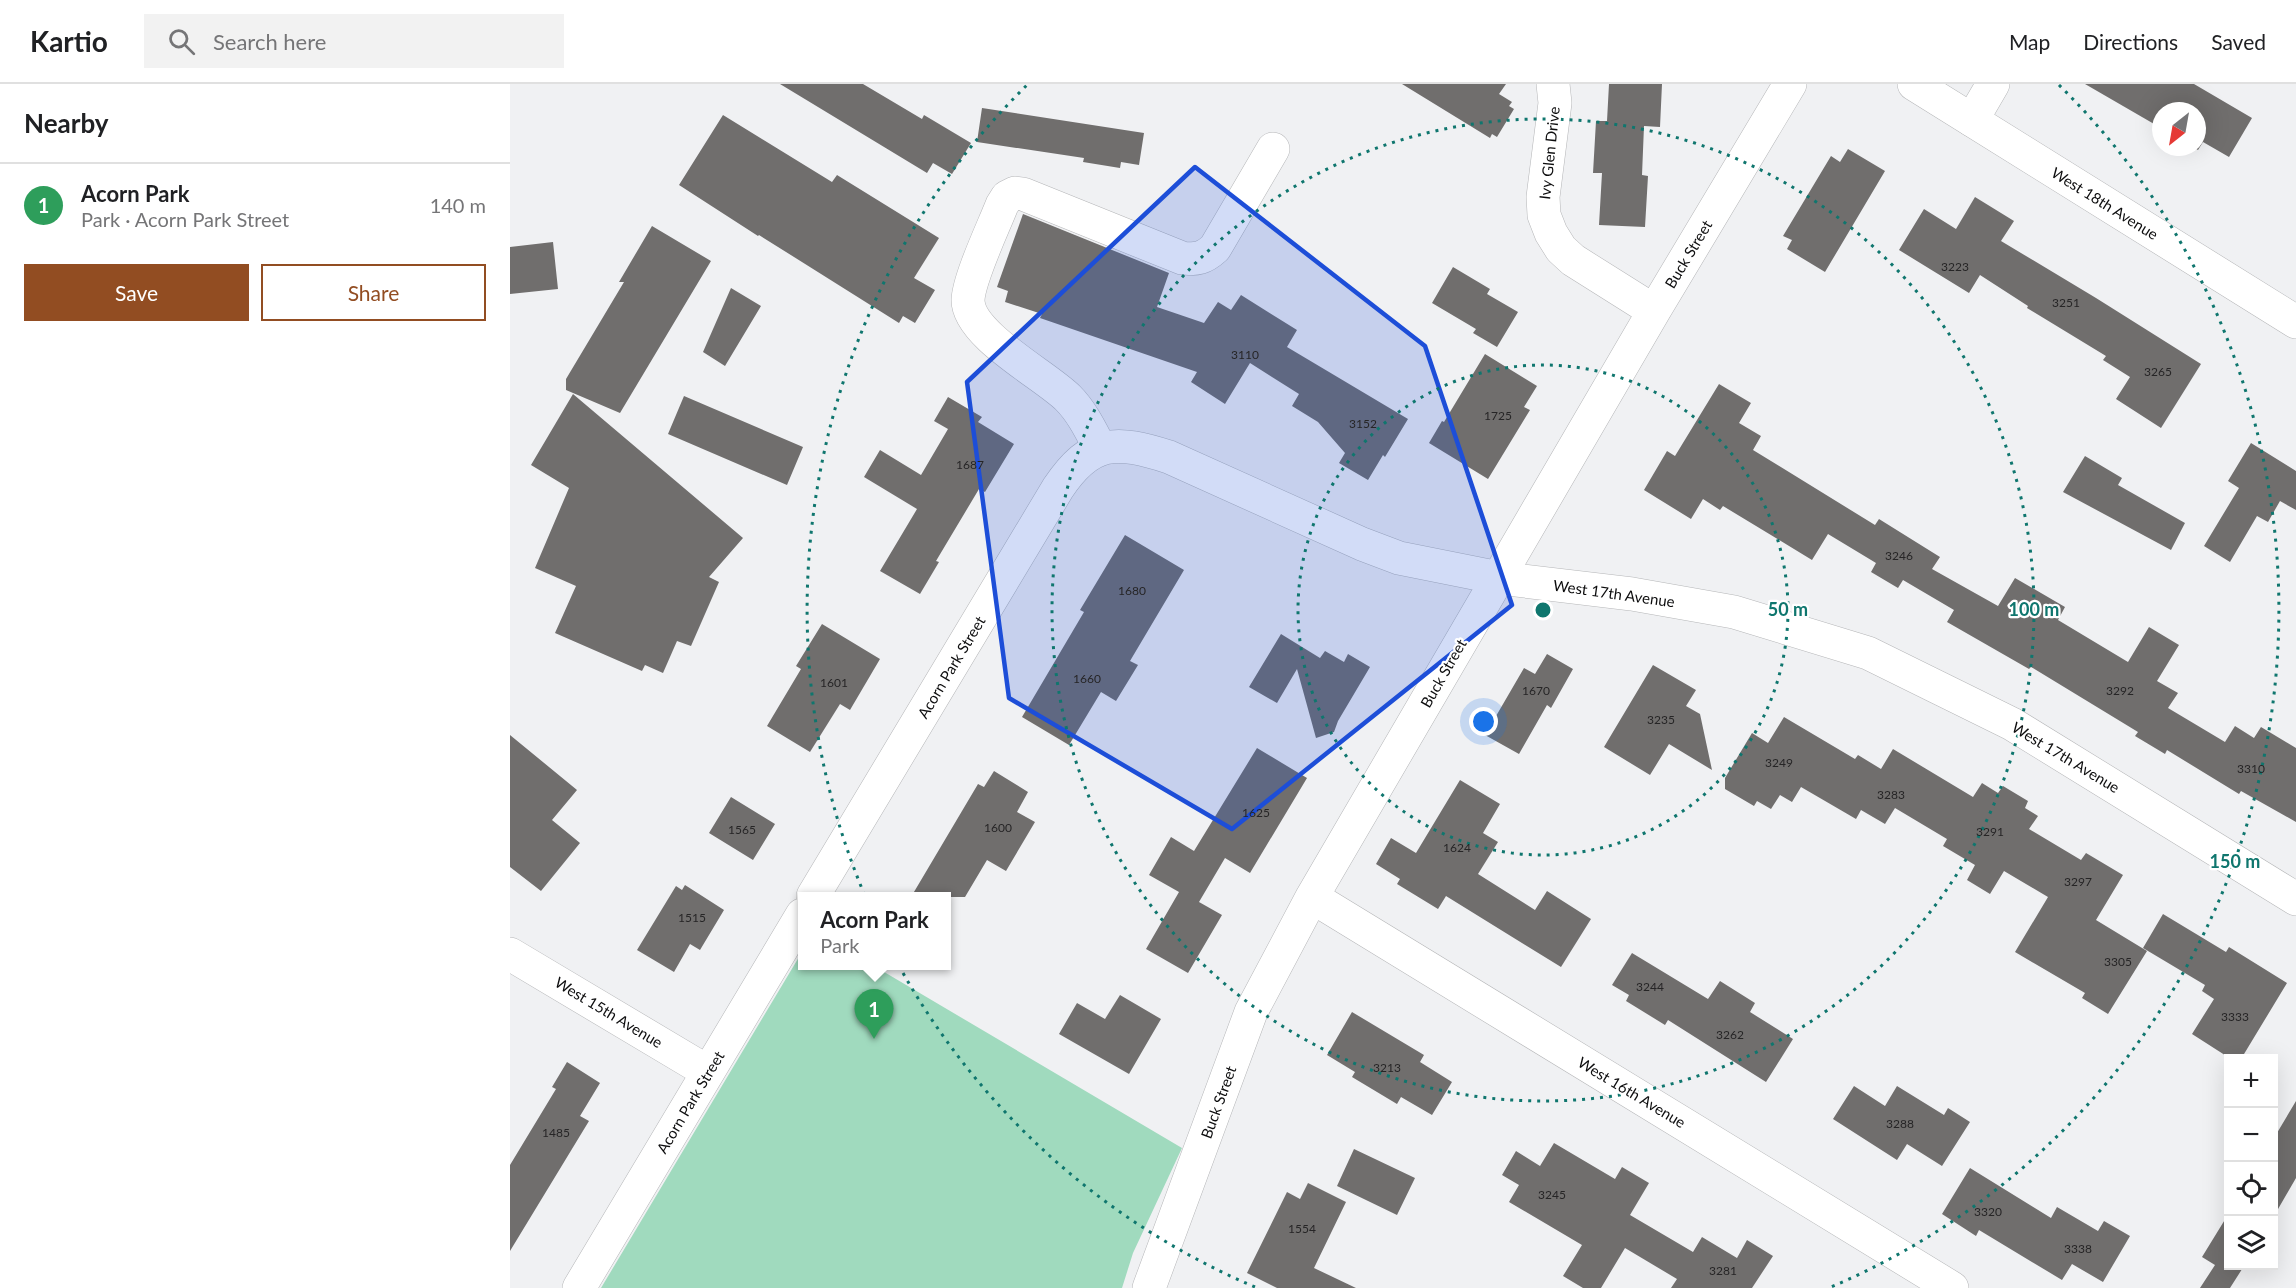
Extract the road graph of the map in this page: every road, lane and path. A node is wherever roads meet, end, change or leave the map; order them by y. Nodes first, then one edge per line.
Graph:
1 (1553, 84) edge
2 (1790, 84) edge
3 (1914, 84) edge
4 (1993, 84) edge
5 (1972, 120) junction
6 (1273, 149) dead end
7 (1654, 311) junction
8 (2296, 322) edge
9 (1100, 448) junction
10 (1499, 578) junction
11 (816, 892) edge
12 (1312, 897) junction
13 (2296, 899) edge
14 (798, 922) edge
15 (510, 954) edge
16 (708, 1072) junction
17 (579, 1288) edge
18 (1149, 1288) edge
19 (1952, 1288) edge

1 - 7 street, Ivy Glen Drive
2 - 7 street, Buck Street
3 - 5 street, West 18th Avenue
4 - 5 street
5 - 8 street, West 18th Avenue
6 - 9 street
7 - 10 street, Buck Street
9 - 10 street, West 17th Avenue
9 - 11 street, Acorn Park Street
10 - 12 street, Buck Street
10 - 13 street, West 17th Avenue
12 - 18 street, Buck Street
12 - 19 street, West 16th Avenue
14 - 16 street, Acorn Park Street
15 - 16 street, West 15th Avenue
16 - 17 street, Acorn Park Street

